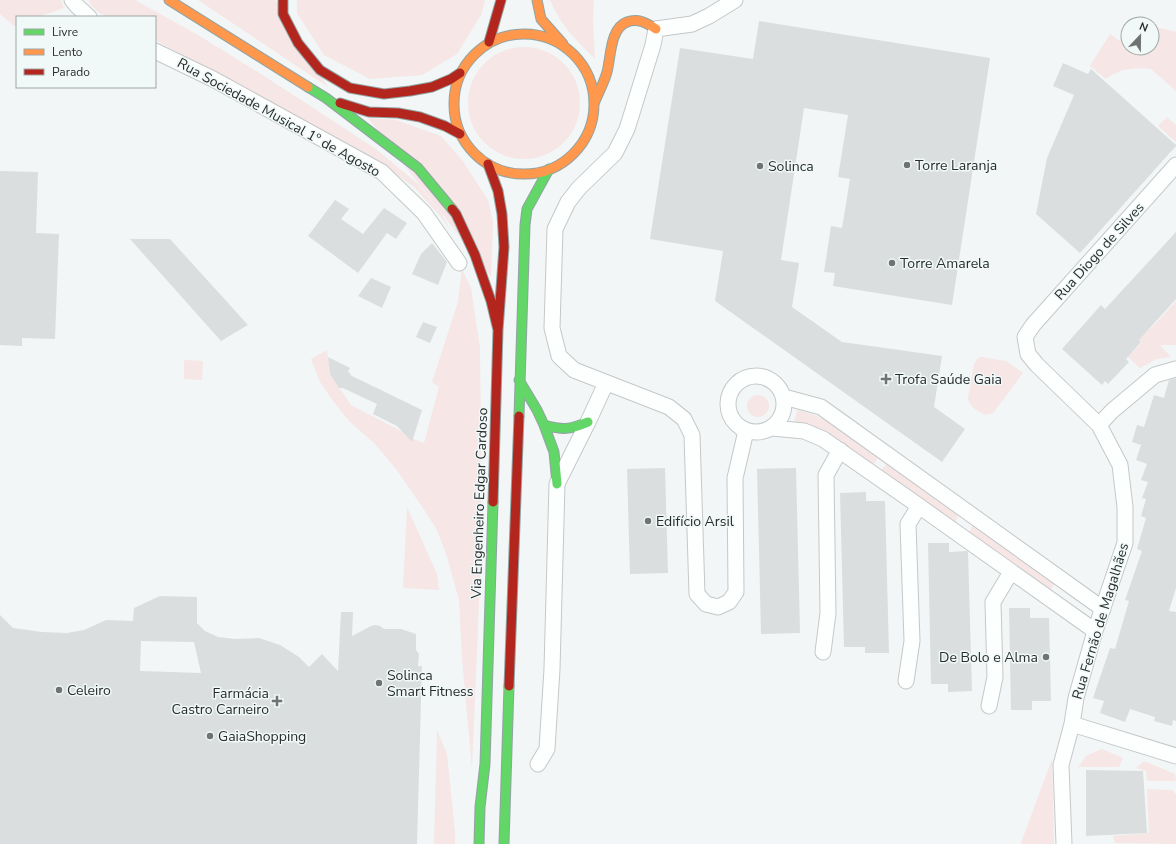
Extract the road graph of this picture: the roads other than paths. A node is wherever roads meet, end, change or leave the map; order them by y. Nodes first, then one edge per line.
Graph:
1 (72, 0) edge
2 (169, 0) edge
3 (283, 0) edge
4 (501, 0) edge
5 (537, 0) edge
6 (734, 0) edge
7 (88, 16) edge
8 (656, 29) junction
9 (489, 42) junction
10 (568, 49) junction
11 (156, 51) edge
12 (460, 73) junction
13 (326, 98) junction
14 (594, 104) junction
15 (460, 134) junction
16 (488, 164) junction
17 (1176, 166) edge
18 (549, 169) junction
19 (459, 263) dead end
20 (498, 330) junction
21 (1025, 337) joint
22 (1176, 369) edge
23 (519, 380) junction
24 (606, 383) junction
25 (784, 397) junction
26 (588, 422) junction
27 (544, 425) junction
28 (1099, 425) junction
29 (772, 428) junction
30 (746, 431) junction
31 (840, 450) junction
32 (557, 484) junction
33 (919, 506) junction
34 (968, 513) junction
35 (956, 532) junction
36 (1011, 572) junction
37 (1103, 609) junction
38 (1095, 632) junction
39 (823, 652) dead end
40 (906, 681) dead end
41 (990, 706) dead end
42 (1072, 724) junction
43 (1176, 756) edge
44 (538, 764) dead end
45 (479, 844) edge
46 (504, 844) edge
47 (1064, 844) edge

1 - 7 street
2 - 13 main road
3 - 12 main road
4 - 9 main road
5 - 10 main road
6 - 8 street
8 - 14 main road
8 - 24 street
9 - 10 main road
9 - 12 main road
10 - 14 main road
11 - 19 street, Rua Sociedade Musical 1º de Agosto
12 - 15 main road
13 - 15 main road
13 - 20 main road
14 - 18 main road
15 - 16 main road
16 - 18 main road
16 - 20 main road, Via Engenheiro Edgar Cardoso
17 - 21 street, Rua Diogo de Silves
18 - 23 main road
20 - 45 main road, Via Engenheiro Edgar Cardoso
21 - 28 street, Rua Fernão de Magalhães
22 - 28 street
23 - 27 main road
23 - 46 main road
24 - 26 street
24 - 30 street
25 - 29 street
25 - 30 street
25 - 34 street
26 - 27 main road
26 - 32 street
27 - 32 main road
28 - 37 street, Rua Fernão de Magalhães
29 - 30 street
29 - 31 street
31 - 33 street
31 - 39 street
32 - 44 street
33 - 35 street
33 - 40 street
34 - 35 street
34 - 37 street
35 - 36 street
36 - 38 street
36 - 41 street
37 - 38 street, Rua Fernão de Magalhães
38 - 42 street, Rua Fernão de Magalhães
42 - 43 street
42 - 47 street, Rua Fernão de Magalhães

